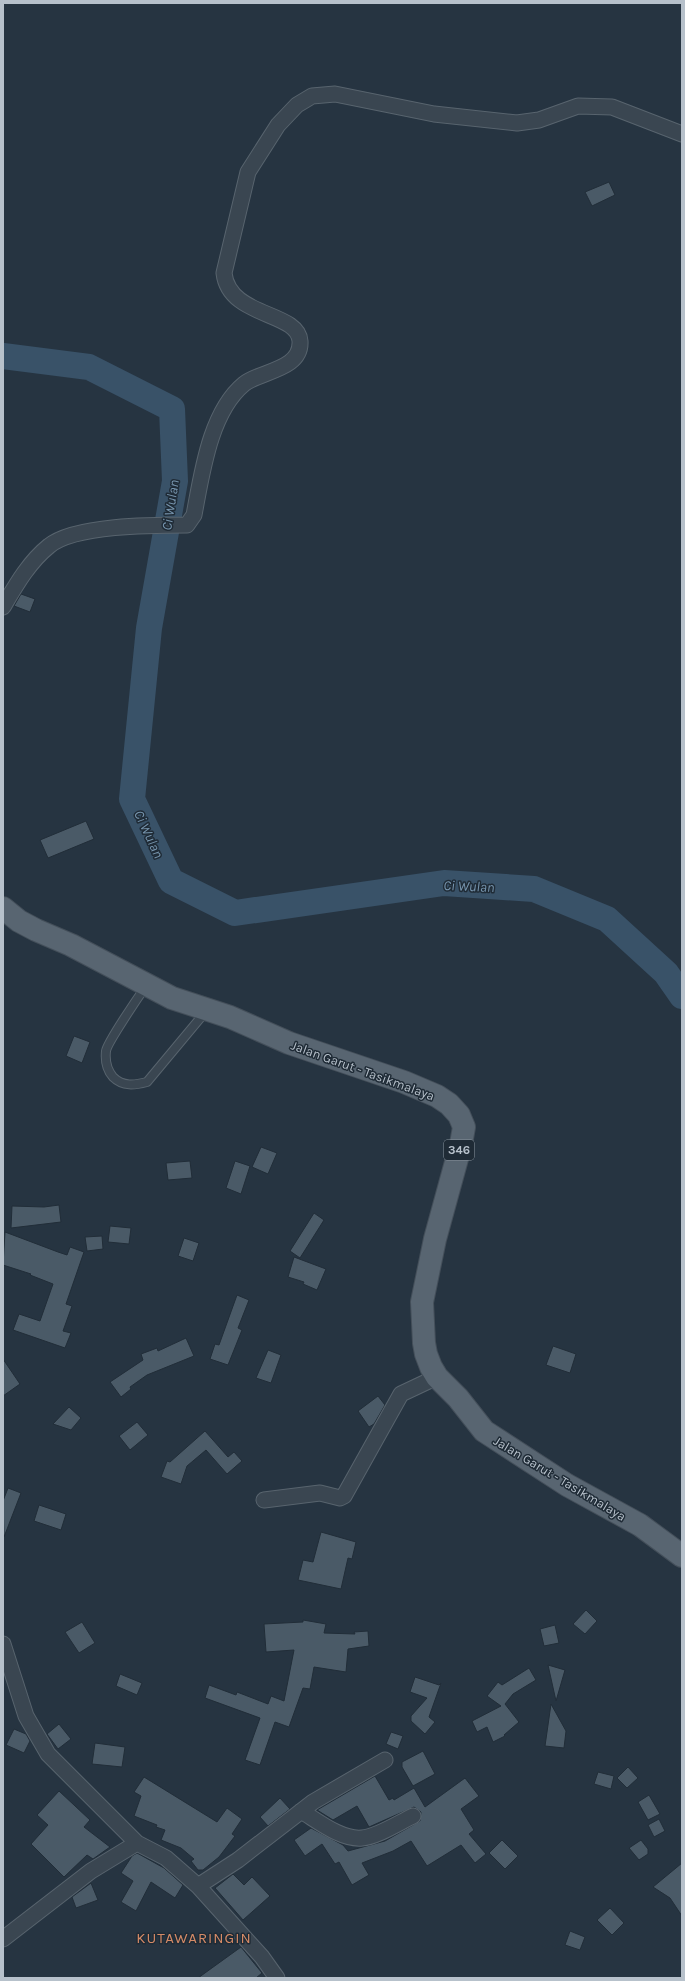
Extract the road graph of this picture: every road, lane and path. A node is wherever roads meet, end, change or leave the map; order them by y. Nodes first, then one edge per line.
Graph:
1 (682, 134) edge
2 (3, 607) edge
3 (3, 908) edge
4 (147, 983) junction
5 (207, 1010) junction
6 (437, 1377) junction
7 (264, 1500) dead end
8 (682, 1556) edge
9 (3, 1644) edge
10 (386, 1760) dead end
11 (300, 1811) junction
12 (414, 1816) dead end
13 (137, 1843) junction
14 (198, 1886) junction
15 (3, 1939) edge
16 (277, 1978) edge

1 - 2 street
3 - 4 main road, Jalan Garut - Tasikmalaya / 346
4 - 5 main road, Jalan Garut - Tasikmalaya / 346
4 - 5 lane
5 - 6 main road, Jalan Garut - Tasikmalaya / 346
6 - 7 street
6 - 8 main road, Jalan Garut - Tasikmalaya / 346
9 - 13 street
10 - 11 street
11 - 12 street
11 - 14 street
13 - 14 street
13 - 15 street
14 - 16 street

